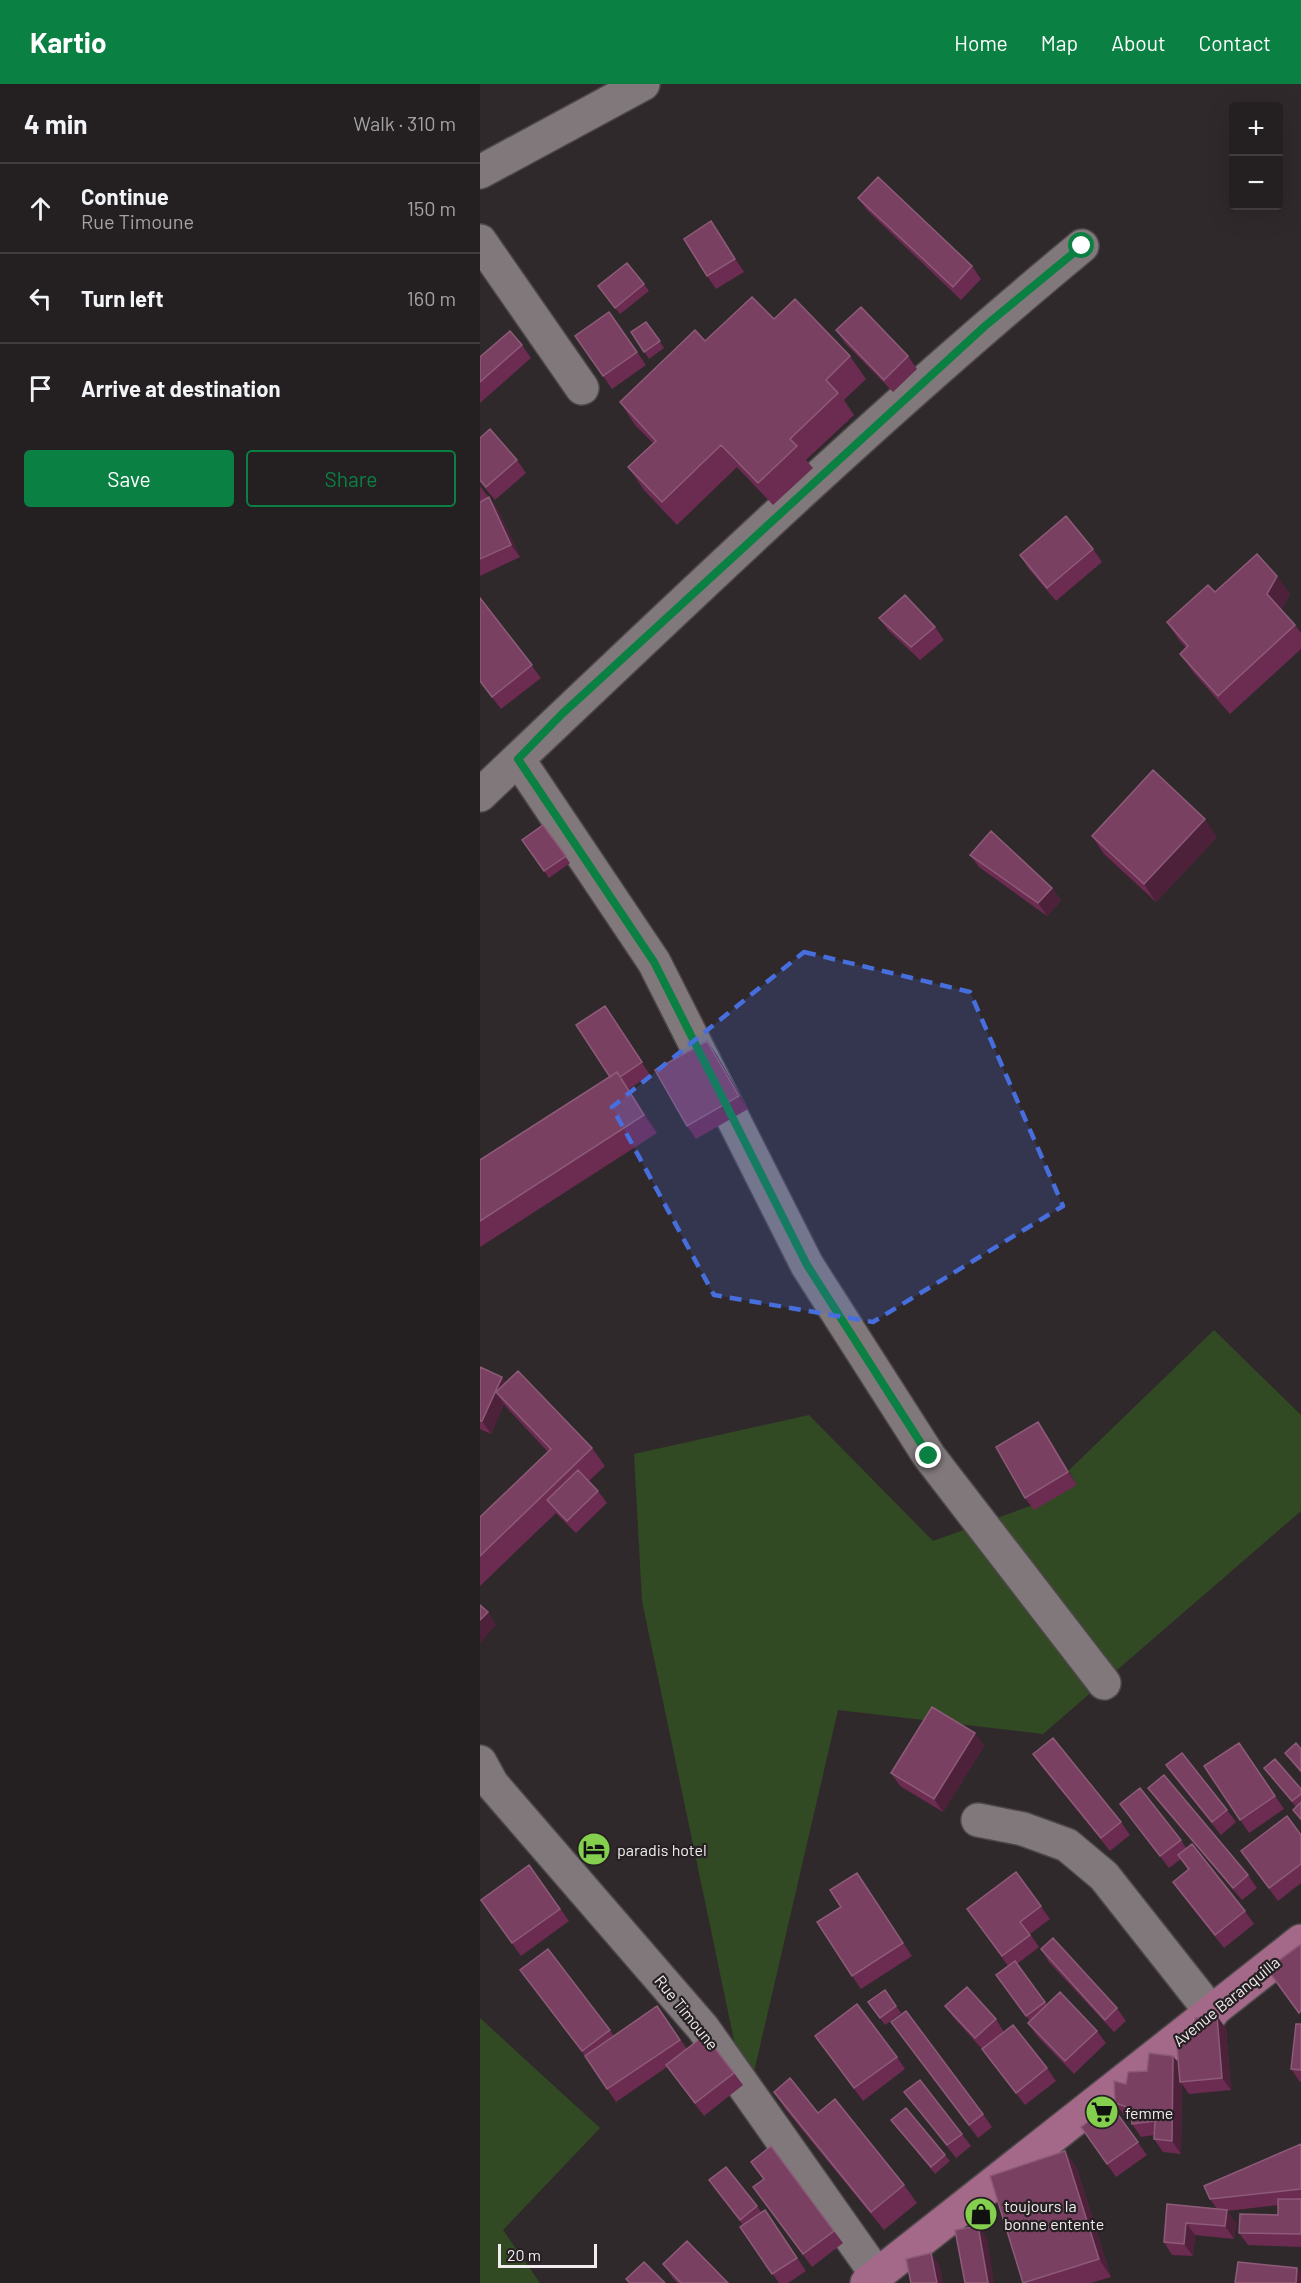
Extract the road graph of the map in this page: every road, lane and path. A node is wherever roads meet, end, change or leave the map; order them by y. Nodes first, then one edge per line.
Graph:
1 (643, 84) edge
2 (480, 172) edge
3 (480, 241) edge
4 (1082, 246) dead end
5 (582, 388) dead end
6 (518, 759) junction
7 (480, 795) edge
8 (1104, 1683) dead end
9 (480, 1762) edge
10 (978, 1820) dead end
11 (1301, 1941) edge
12 (1212, 2013) junction
13 (872, 2279) edge

1 - 2 street
3 - 5 street
4 - 6 street
6 - 7 street
6 - 8 street
9 - 13 street, Rue Timoune
10 - 12 street
11 - 12 main road, Avenue Baranquilla
12 - 13 main road, Avenue Baranquilla

